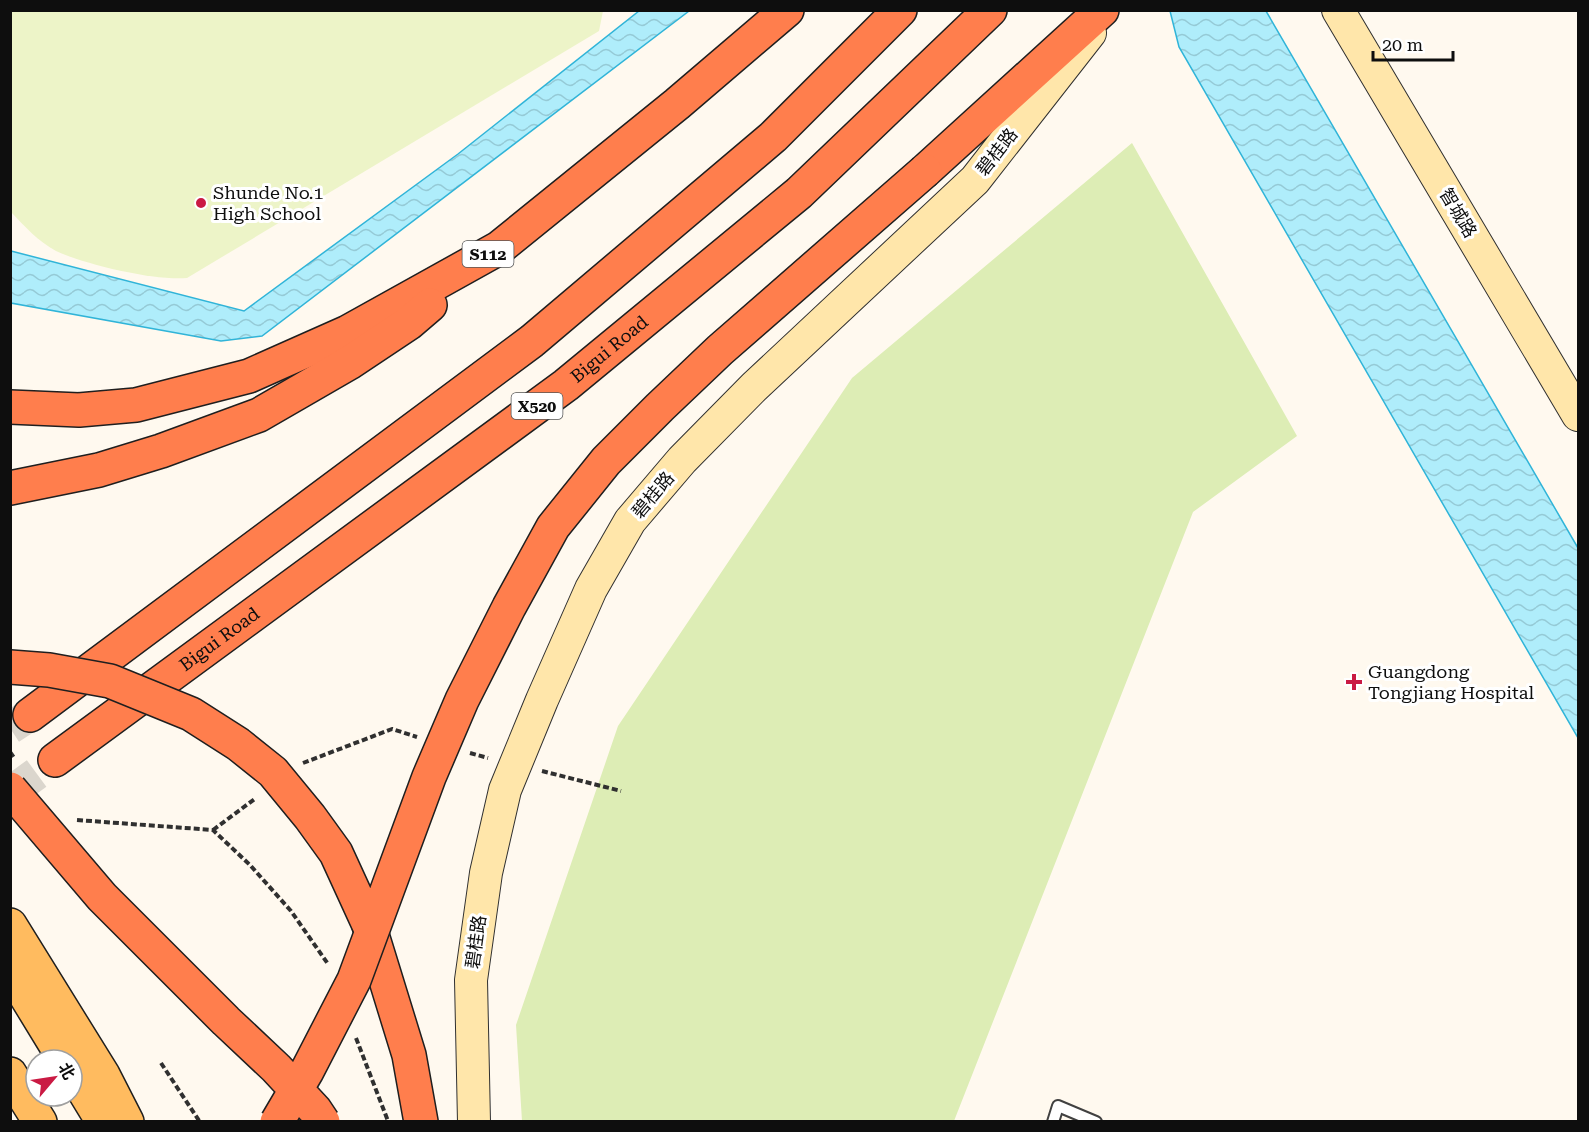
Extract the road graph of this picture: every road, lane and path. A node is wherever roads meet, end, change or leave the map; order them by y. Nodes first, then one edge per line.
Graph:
1 (787, 10) edge
2 (900, 10) edge
3 (1102, 10) edge
4 (1108, 10) edge
5 (1338, 10) edge
6 (988, 12) edge
7 (499, 248) junction
8 (10, 407) edge
9 (1578, 415) edge
10 (10, 488) edge
11 (10, 667) edge
12 (30, 715) tunnel mouth
13 (10, 752) edge
14 (55, 760) tunnel mouth
15 (14, 775) edge
16 (68, 820) dead end
17 (10, 925) edge
18 (329, 969) dead end
19 (10, 970) edge
20 (355, 1034) dead end
21 (58, 1048) edge
22 (161, 1063) dead end
23 (87, 1073) edge
24 (10, 1074) edge
25 (40, 1122) edge
26 (104, 1122) edge
27 (128, 1122) edge
28 (135, 1122) edge
29 (200, 1122) edge
30 (277, 1122) edge
31 (323, 1122) edge
32 (388, 1122) edge
33 (421, 1122) edge
34 (474, 1122) edge
35 (1053, 1122) edge
36 (1096, 1122) edge

1 - 7 highway, S112
2 - 12 highway
3 - 30 highway, bridge
4 - 34 main road, 碧桂路
5 - 9 main road, 智城路
6 - 14 highway, Bigui Road / X520
7 - 8 highway, S112
7 - 10 highway
11 - 33 highway, bridge
13 - 15 path
15 - 31 highway, bridge
16 - 18 path
17 - 23 main road
19 - 21 main road
20 - 32 path
22 - 29 path
23 - 26 main road
23 - 27 main road
23 - 28 main road
24 - 25 main road
35 - 36 lane

